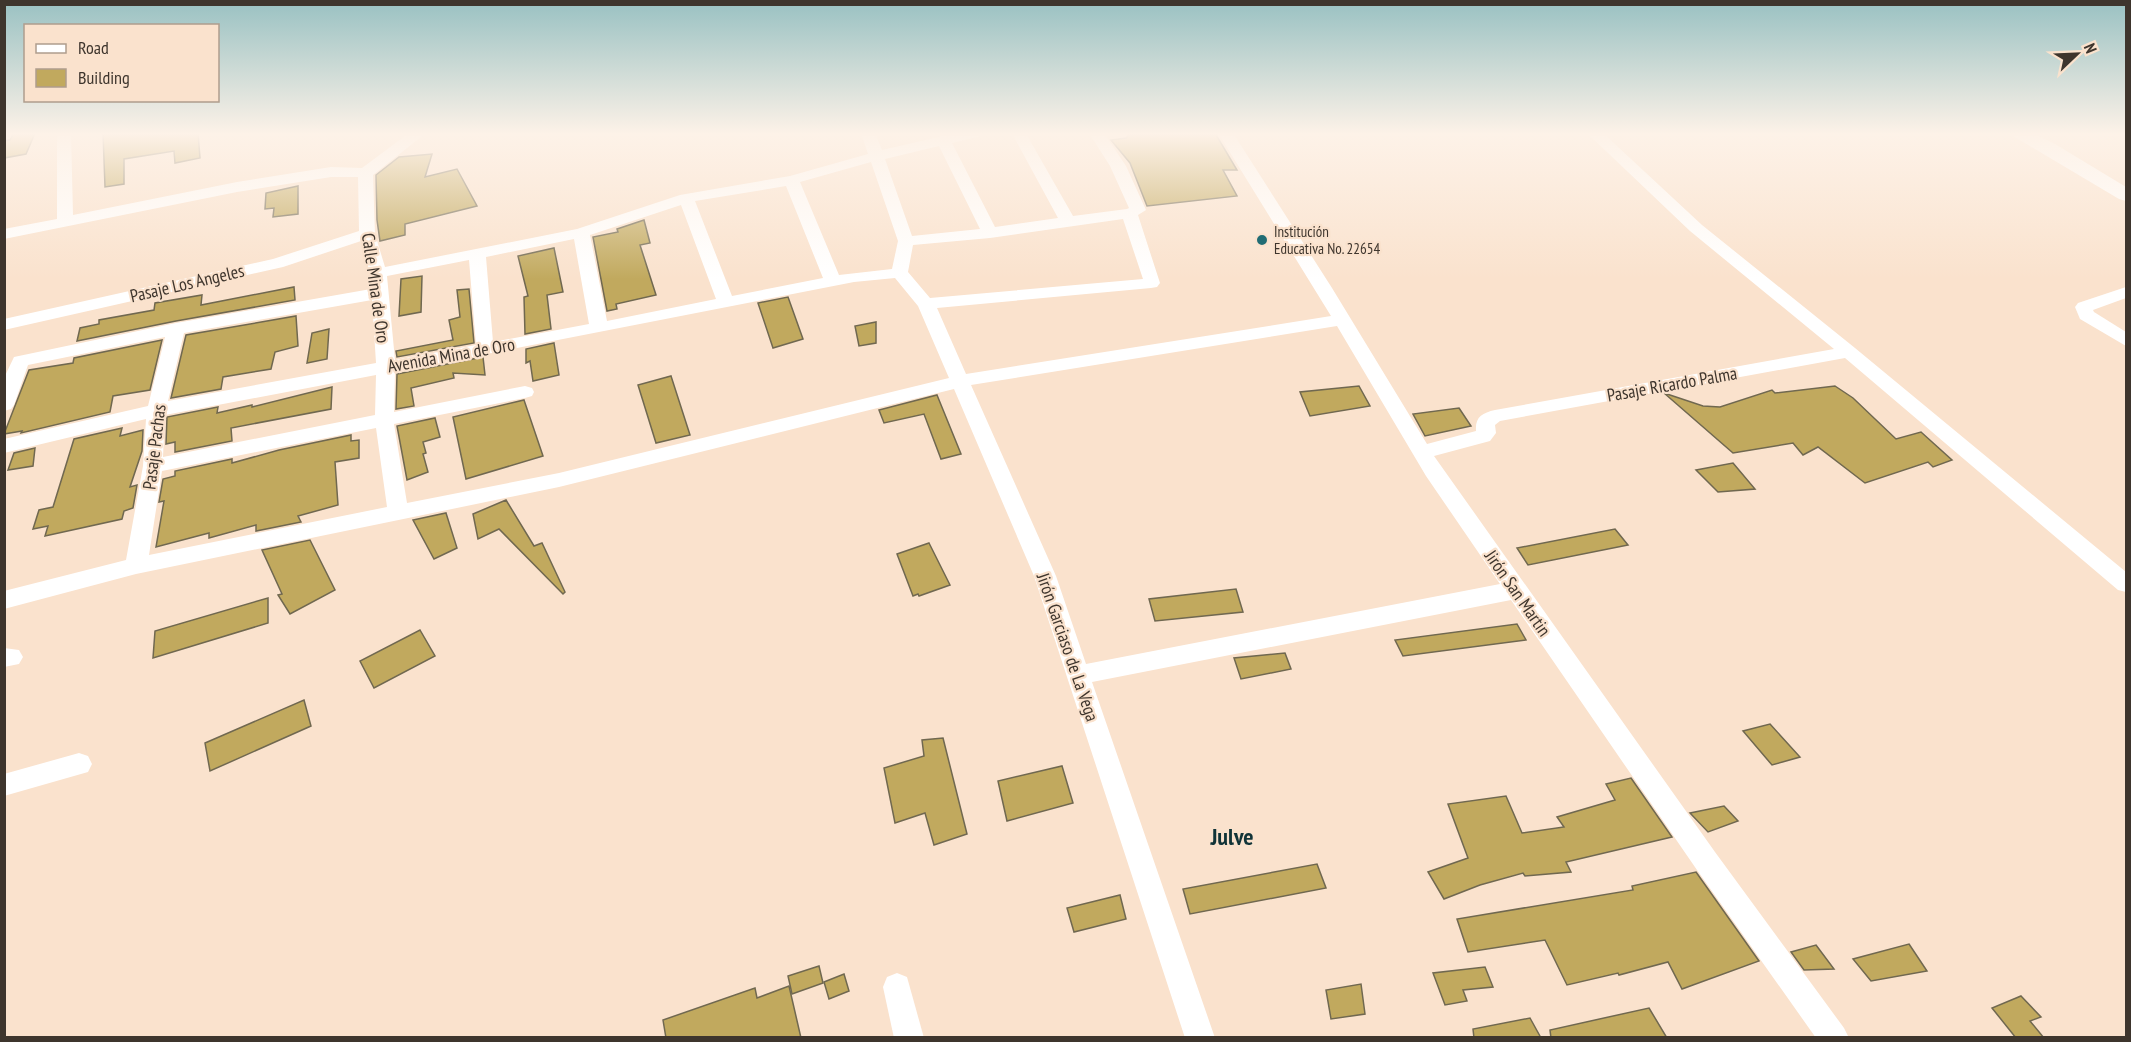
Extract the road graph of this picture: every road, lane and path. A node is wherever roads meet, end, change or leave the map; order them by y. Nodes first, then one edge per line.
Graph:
1 (65, 182) edge
2 (271, 182) edge
3 (365, 182) edge
4 (782, 182) edge
5 (792, 182) edge
6 (886, 182) edge
7 (964, 182) edge
8 (1046, 182) edge
9 (1125, 182) edge
10 (1256, 182) edge
11 (1646, 182) edge
12 (2105, 182) edge
13 (2127, 195) edge
14 (686, 198) junction
15 (1129, 213) junction
16 (65, 222) junction
17 (1068, 222) junction
18 (581, 232) junction
19 (990, 233) junction
20 (4, 234) edge
21 (368, 234) junction
22 (906, 241) junction
23 (477, 254) junction
24 (378, 273) junction
25 (898, 273) junction
26 (832, 281) junction
27 (2127, 292) edge
28 (380, 293) junction
29 (726, 302) junction
30 (926, 304) junction
31 (1342, 320) junction
32 (4, 325) edge
33 (599, 328) junction
34 (176, 329) junction
35 (2127, 340) edge
36 (485, 349) junction
37 (1849, 352) junction
38 (387, 367) junction
39 (960, 381) junction
40 (525, 392) dead end
41 (4, 405) edge
42 (156, 410) junction
43 (384, 420) junction
44 (4, 446) edge
45 (1421, 452) junction
46 (153, 466) junction
47 (398, 512) junction
48 (136, 566) junction
49 (2127, 584) edge
50 (1516, 590) junction
51 (4, 600) edge
52 (1078, 675) junction
53 (79, 764) dead end
54 (4, 785) edge
55 (897, 987) dead end
56 (909, 1038) edge
57 (1200, 1038) edge
58 (1834, 1038) edge

1 - 16 street
2 - 16 street
3 - 21 street, Calle Mina de Oro
4 - 14 street
5 - 26 street
6 - 22 street
7 - 19 street
8 - 17 street
9 - 15 street
10 - 31 street, Jirón San Martin
11 - 37 street
12 - 13 street
14 - 18 street
14 - 29 street
15 - 17 street
15 - 30 street
16 - 20 street
17 - 19 street
18 - 23 street
18 - 33 street
19 - 22 street
21 - 24 street, Calle Mina de Oro
21 - 32 street, Pasaje Los Angeles
22 - 25 street
23 - 24 street
23 - 36 street
24 - 28 street, Calle Mina de Oro
25 - 26 street, Avenida Mina de Oro
25 - 30 street, Jirón Garciaso de La Vega
26 - 29 street, Avenida Mina de Oro
27 - 35 street
28 - 34 street
28 - 38 street, Calle Mina de Oro
29 - 33 street, Avenida Mina de Oro
30 - 39 street, Jirón Garciaso de La Vega
31 - 39 street
31 - 45 street, Jirón San Martin
33 - 36 street, Avenida Mina de Oro
34 - 41 street
34 - 42 street, Pasaje Pachas
36 - 38 street, Avenida Mina de Oro
37 - 45 street, Pasaje Ricardo Palma
37 - 49 street
38 - 42 street, Avenida Mina de Oro
38 - 43 street, Calle Mina de Oro
39 - 47 street
39 - 52 street, Jirón Garciaso de La Vega
40 - 43 street
42 - 44 street, Avenida Mina de Oro
42 - 46 street, Pasaje Pachas
43 - 46 street
43 - 47 street, Calle Mina de Oro
45 - 50 street, Jirón San Martin
46 - 48 street, Pasaje Pachas
47 - 48 street
48 - 51 street
50 - 52 street
50 - 58 street, Jirón San Martin
52 - 57 street, Jirón Garciaso de La Vega
53 - 54 street
55 - 56 street

